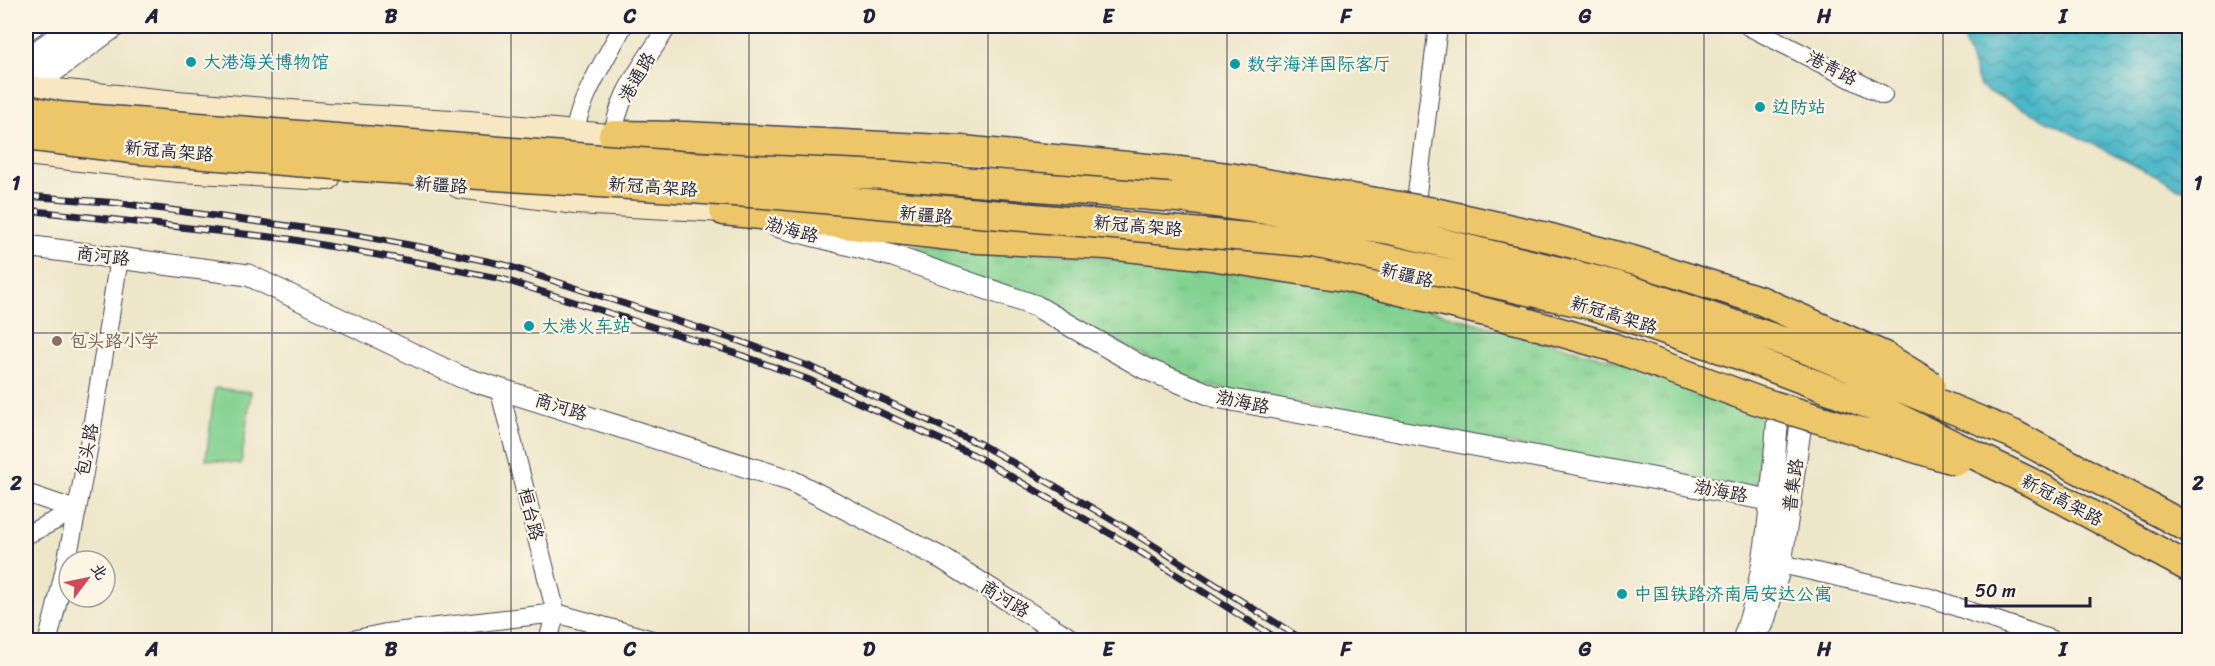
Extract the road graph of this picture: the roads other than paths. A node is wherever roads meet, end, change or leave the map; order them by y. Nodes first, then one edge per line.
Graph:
1 (35, 26) edge
2 (71, 26) edge
3 (96, 26) edge
4 (118, 26) edge
5 (623, 26) edge
6 (668, 26) edge
7 (1438, 26) edge
8 (1748, 26) edge
9 (26, 32) edge
10 (26, 57) edge
11 (27, 91) edge
12 (1883, 95) dead end
13 (573, 132) junction
14 (613, 135) junction
15 (26, 136) edge
16 (26, 153) edge
17 (575, 202) junction
18 (618, 204) junction
19 (724, 211) junction
20 (1414, 220) junction
21 (26, 246) edge
22 (119, 258) junction
23 (1801, 326) junction
24 (499, 388) junction
25 (1780, 390) junction
26 (1804, 400) junction
27 (2013, 434) junction
28 (2034, 484) junction
29 (26, 493) edge
30 (1769, 500) junction
31 (1791, 504) junction
32 (76, 510) junction
33 (2190, 529) edge
34 (26, 535) edge
35 (1781, 564) junction
36 (2190, 567) edge
37 (556, 614) junction
38 (48, 640) edge
39 (352, 640) edge
40 (548, 640) edge
41 (652, 640) edge
42 (1071, 640) edge
43 (1743, 640) edge
44 (1758, 640) edge
45 (2052, 640) edge

1 - 9 street
2 - 10 street
3 - 11 street
4 - 11 street
5 - 13 street, 港通路
6 - 14 street, 港通路
7 - 20 street
8 - 12 street, 港青路
11 - 13 main road
11 - 27 highway, 新冠高架路, bridge
13 - 14 main road
13 - 17 street, 港通路
14 - 18 street, 港通路
14 - 20 main road
14 - 27 highway, bridge
15 - 28 highway, 新冠高架路, bridge
16 - 17 main road, 新疆路
17 - 18 main road, 新疆路
18 - 19 main road, 新疆路
19 - 25 main road, 新疆路
19 - 28 highway, bridge
19 - 30 street, 渤海路
20 - 23 main road
21 - 22 street, 商河路
22 - 24 street, 商河路
22 - 32 street, 包头路
23 - 25 street, 普集路
23 - 26 street, 普集路
24 - 37 street, 桓台路
24 - 42 street, 商河路
25 - 26 main road, 新疆路
25 - 30 street, 普集路
26 - 31 street, 普集路
27 - 33 highway, 新冠高架路, bridge
28 - 36 highway, 新冠高架路, bridge
29 - 32 street
30 - 31 street, 渤海路
30 - 43 street, 普集路
31 - 35 street, 普集路
32 - 34 street
32 - 38 street, 包头路
35 - 44 street, 普集路
35 - 45 street
37 - 39 street
37 - 40 street
37 - 41 street

